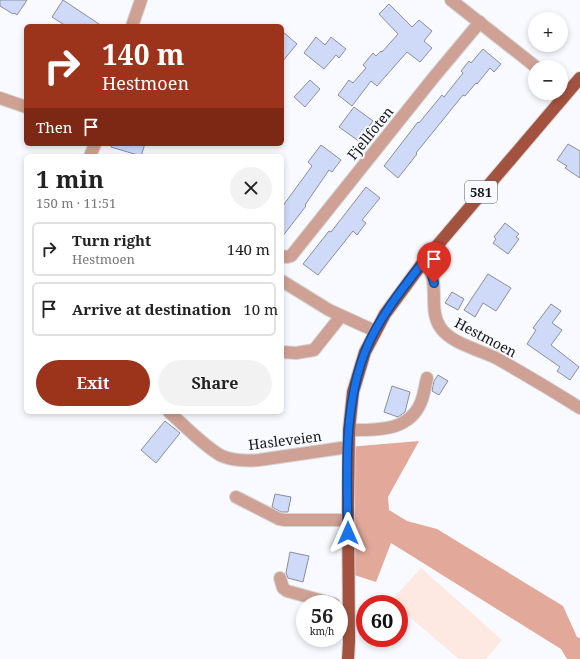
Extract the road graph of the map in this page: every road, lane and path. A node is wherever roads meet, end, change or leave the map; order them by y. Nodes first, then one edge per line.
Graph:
1 (141, 0) edge
2 (452, 0) edge
3 (480, 22) junction
4 (133, 24) edge
5 (528, 61) edge
6 (572, 86) edge
7 (0, 98) edge
8 (24, 105) edge
9 (284, 256) edge
10 (424, 261) junction
11 (284, 282) edge
12 (341, 316) junction
13 (375, 331) junction
14 (284, 352) edge
15 (427, 378) dead end
16 (580, 408) edge
17 (171, 414) edge
18 (349, 430) junction
19 (348, 447) junction
20 (236, 497) dead end
21 (348, 520) junction
22 (280, 578) dead end
23 (301, 595) edge
24 (344, 595) edge
25 (347, 647) edge
26 (348, 659) edge

1 - 4 street
2 - 3 street
3 - 5 street
3 - 9 street, Fjellfoten
6 - 10 main road, 581
7 - 8 street
10 - 13 main road, 581
10 - 16 street, Hestmoen
11 - 12 street
12 - 13 street
12 - 14 street
13 - 18 main road, 581
15 - 18 street
17 - 19 street, Hasleveien
18 - 19 main road, 581
19 - 21 main road, 581
20 - 21 street
21 - 24 main road, 581
22 - 23 street
25 - 26 main road, 581

